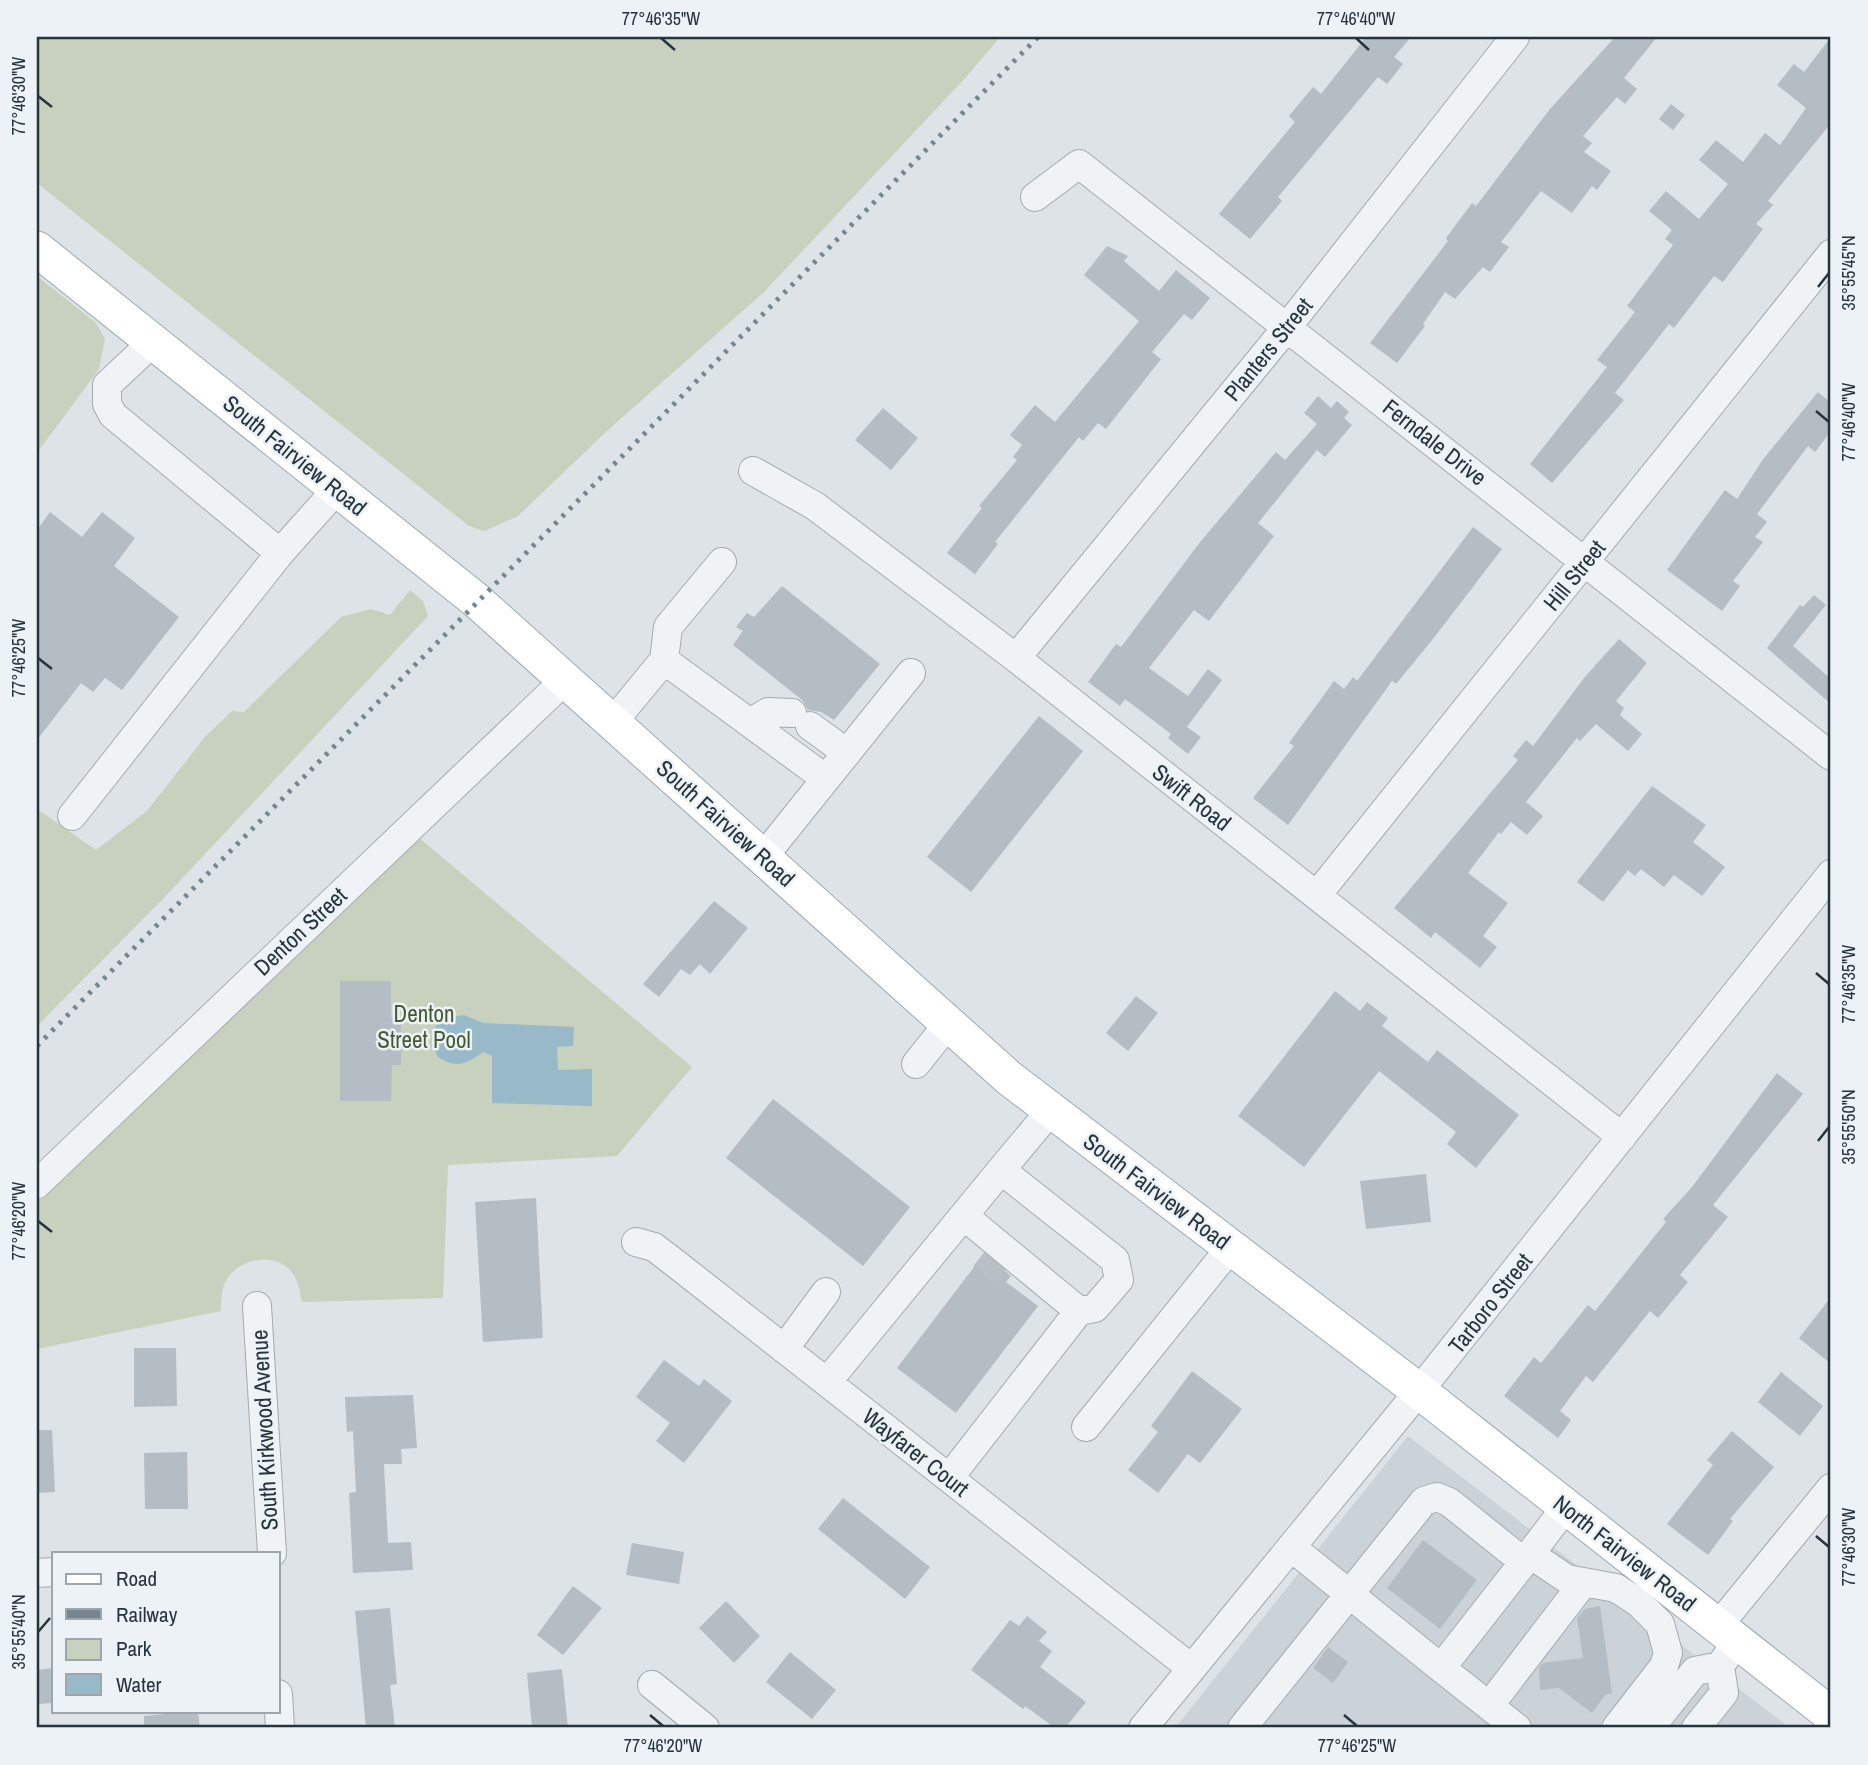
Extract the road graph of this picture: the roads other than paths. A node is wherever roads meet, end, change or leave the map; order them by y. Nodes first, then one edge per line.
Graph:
1 (1516, 37) edge
2 (1035, 197) dead end
3 (37, 249) edge
4 (1831, 254) edge
5 (1288, 326) junction
6 (153, 342) junction
7 (753, 471) dead end
8 (337, 489) junction
9 (281, 552) junction
10 (1586, 561) junction
11 (722, 562) dead end
12 (1016, 658) junction
13 (664, 660) junction
14 (911, 673) dead end
15 (565, 680) junction
16 (613, 722) junction
17 (750, 723) junction
18 (847, 753) junction
19 (1831, 756) edge
20 (826, 779) junction
21 (72, 816) dead end
22 (764, 856) junction
23 (1831, 874) edge
24 (1317, 895) junction
25 (948, 1024) junction
26 (916, 1064) dead end
27 (1051, 1110) junction
28 (1622, 1137) junction
29 (1001, 1170) junction
30 (37, 1184) edge
31 (969, 1219) junction
32 (636, 1242) dead end
33 (1231, 1247) junction
34 (982, 1255) tunnel mouth
35 (1010, 1277) tunnel mouth
36 (1041, 1280) junction
37 (826, 1292) dead end
38 (257, 1306) dead end
39 (1079, 1311) junction
40 (784, 1349) junction
41 (827, 1382) junction
42 (1419, 1391) junction
43 (1086, 1427) dead end
44 (949, 1478) junction
45 (1831, 1488) edge
46 (1566, 1507) junction
47 (1291, 1548) junction
48 (272, 1552) edge
49 (1527, 1558) junction
50 (1584, 1582) junction
51 (1349, 1594) junction
52 (1725, 1644) junction
53 (1191, 1668) junction
54 (1441, 1668) junction
55 (652, 1685) dead end
56 (1489, 1706) junction
57 (1831, 1715) edge
58 (705, 1728) edge
59 (1143, 1728) edge
60 (1242, 1728) edge
61 (1517, 1728) edge
62 (1616, 1728) edge
63 (1650, 1728) edge
64 (1696, 1728) edge

1 - 5 street, Planters Street
2 - 5 street, Ferndale Drive
3 - 6 main road, South Fairview Road
4 - 10 street, Hill Street
5 - 10 street, Ferndale Drive
5 - 12 street, Planters Street
6 - 8 main road, South Fairview Road
6 - 9 street
7 - 12 street, Swift Road
8 - 9 street
8 - 15 main road, South Fairview Road
9 - 21 street
10 - 19 street, Ferndale Drive
10 - 24 street, Hill Street
11 - 13 street
12 - 24 street, Swift Road
13 - 16 street
13 - 17 street
14 - 18 street
15 - 16 main road, South Fairview Road
15 - 30 street, Denton Street
16 - 22 main road, South Fairview Road
17 - 18 street
17 - 20 street
18 - 20 street
20 - 22 street
22 - 25 main road, South Fairview Road
23 - 28 street, Tarboro Street
24 - 28 street, Swift Road
25 - 26 street
25 - 27 main road, South Fairview Road
27 - 29 street
27 - 33 main road, South Fairview Road
28 - 42 street, Tarboro Street
29 - 31 street
29 - 39 street
31 - 34 street
31 - 36 street
31 - 41 street
32 - 40 street, Wayfarer Court
33 - 42 main road, South Fairview Road
33 - 43 street
35 - 36 street
36 - 39 street
37 - 40 street
38 - 48 street, South Kirkwood Avenue
39 - 44 street
40 - 41 street, Wayfarer Court
41 - 44 street, Wayfarer Court
42 - 46 main road, North Fairview Road
42 - 47 street, Tarboro Street
44 - 53 street, Wayfarer Court
45 - 52 street
46 - 49 street
46 - 52 main road, North Fairview Road
47 - 51 street
47 - 53 street, Tarboro Street
49 - 50 street
49 - 51 street
49 - 54 street
50 - 56 street
50 - 62 street
51 - 54 street
51 - 60 street
52 - 57 main road, North Fairview Road
52 - 63 street
52 - 64 street
53 - 59 street, Tarboro Street
54 - 56 street
55 - 58 street
56 - 61 street

